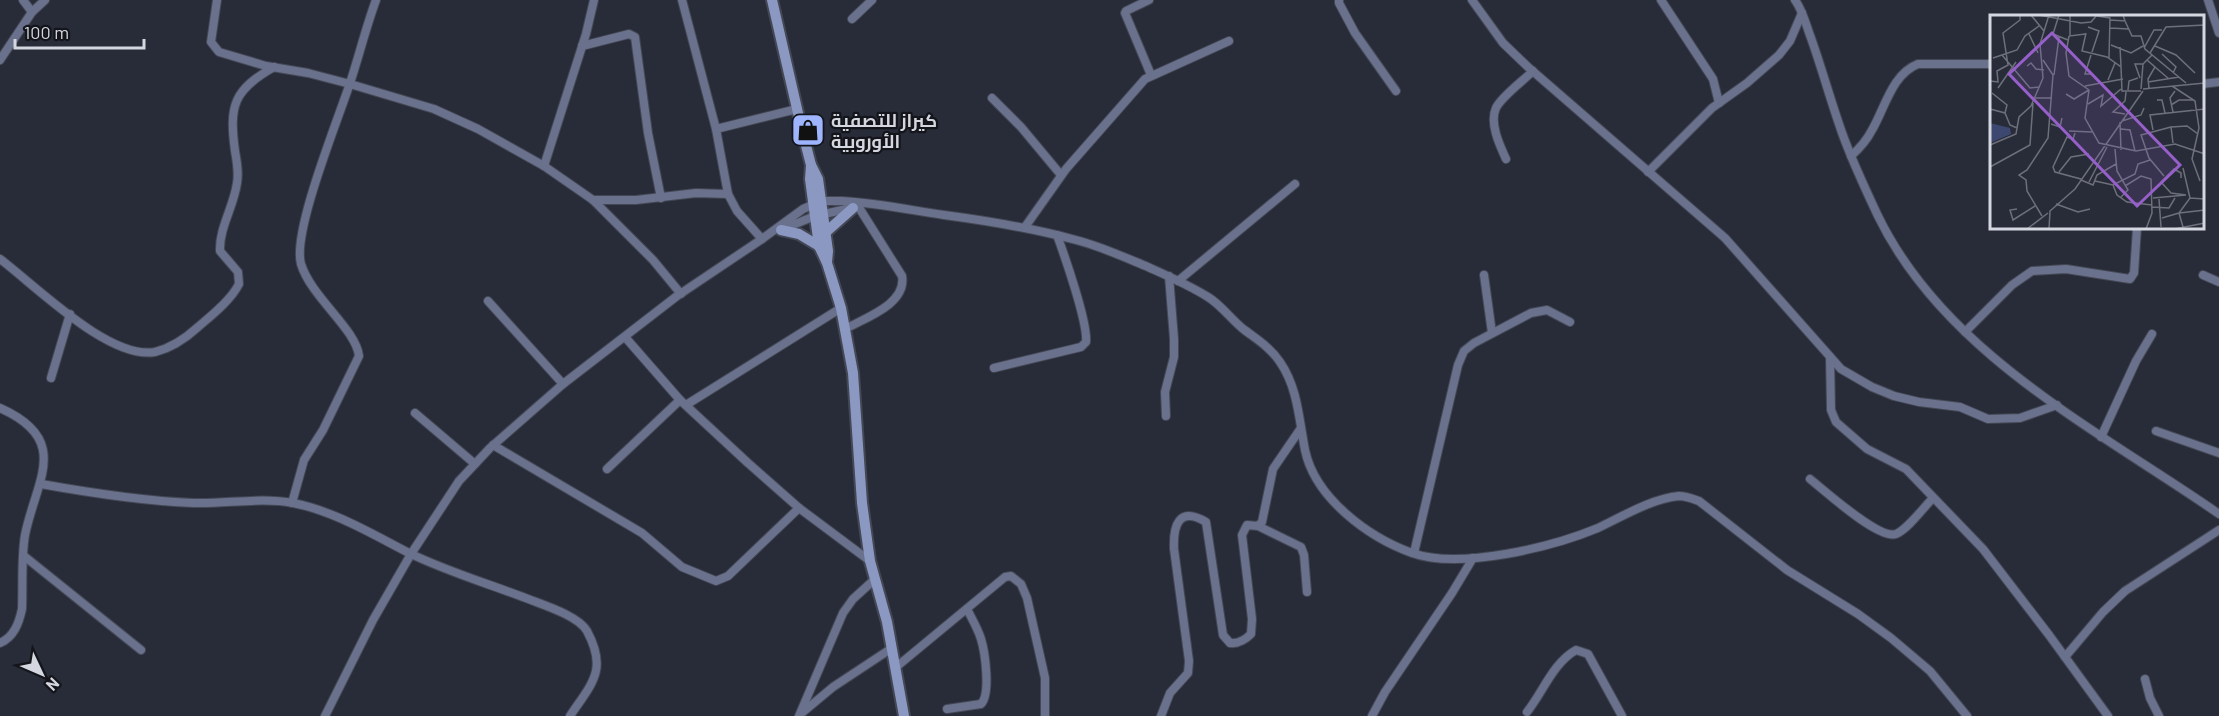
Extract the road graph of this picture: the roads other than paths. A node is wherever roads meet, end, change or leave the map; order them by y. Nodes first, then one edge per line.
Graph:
1 (23, 0) edge
2 (45, 0) edge
3 (217, 0) edge
4 (376, 0) edge
5 (594, 0) edge
6 (682, 0) edge
7 (772, 0) edge
8 (872, 0) edge
9 (1149, 0) edge
10 (1339, 0) edge
11 (1472, 0) edge
12 (1661, 0) edge
13 (1795, 0) edge
14 (2208, 0) edge
15 (32, 12) junction
16 (1802, 13) junction
17 (852, 19) dead end
18 (2219, 33) edge
19 (1229, 41) dead end
20 (582, 46) junction
21 (0, 60) edge
22 (1990, 64) edge
23 (274, 67) junction
24 (1533, 71) junction
25 (1151, 75) junction
26 (2219, 82) edge
27 (350, 84) junction
28 (2204, 84) edge
29 (1396, 91) dead end
30 (992, 98) dead end
31 (1719, 103) junction
32 (797, 109) junction
33 (716, 129) junction
34 (1851, 156) junction
35 (1506, 159) dead end
36 (544, 166) junction
37 (1648, 172) junction
38 (1061, 175) junction
39 (1295, 184) dead end
40 (728, 194) junction
41 (661, 198) junction
42 (593, 200) junction
43 (817, 202) junction
44 (867, 203) junction
45 (856, 207) junction
46 (819, 215) junction
47 (1025, 227) junction
48 (777, 230) junction
49 (2137, 230) edge
50 (826, 232) junction
51 (1057, 235) junction
52 (762, 239) junction
53 (819, 246) junction
54 (0, 260) edge
55 (827, 262) junction
56 (1484, 275) dead end
57 (2203, 275) dead end
58 (1169, 276) junction
59 (1178, 281) junction
60 (2219, 282) edge
61 (681, 294) junction
62 (488, 301) dead end
63 (841, 308) junction
64 (70, 315) junction
65 (1570, 322) dead end
66 (845, 329) junction
67 (1965, 332) junction
68 (1492, 333) junction
69 (2152, 334) dead end
70 (625, 337) junction
71 (1830, 357) junction
72 (994, 368) dead end
73 (51, 378) dead end
74 (563, 384) junction
75 (683, 403) junction
76 (2057, 405) junction
77 (0, 408) edge
78 (415, 412) dead end
79 (1166, 416) dead end
80 (1301, 428) junction
81 (2156, 431) dead end
82 (2101, 437) junction
83 (493, 445) junction
84 (2219, 453) edge
85 (475, 464) junction
86 (607, 469) dead end
87 (1810, 479) dead end
88 (41, 484) junction
89 (1934, 498) junction
90 (292, 503) junction
91 (799, 508) junction
92 (2219, 514) edge
93 (1258, 526) junction
94 (2219, 530) edge
95 (1414, 553) junction
96 (411, 554) junction
97 (24, 556) junction
98 (1473, 558) junction
99 (870, 561) junction
100 (875, 579) junction
101 (1306, 592) dead end
102 (967, 609) junction
103 (0, 643) edge
104 (892, 648) junction
105 (141, 650) dead end
106 (2065, 657) junction
107 (895, 668) junction
108 (2145, 679) dead end
109 (947, 709) dead end
110 (1527, 712) dead end
111 (800, 715) edge
112 (325, 716) edge
113 (570, 716) edge
114 (904, 716) edge
115 (1046, 716) edge
116 (1161, 716) edge
117 (1372, 716) edge
118 (1622, 716) edge
119 (1967, 716) edge
120 (2108, 716) edge
121 (2159, 716) edge

1 - 15 street
2 - 15 street
3 - 23 street
4 - 27 street
5 - 20 street
6 - 33 street
7 - 32 street
8 - 17 street
9 - 25 street
10 - 29 street
11 - 24 street
12 - 31 street
13 - 16 street
14 - 18 street
15 - 21 street
16 - 31 street
16 - 34 street
19 - 25 street
20 - 36 street
20 - 41 street
22 - 34 street
23 - 27 street
23 - 64 street
24 - 35 street
24 - 37 street
25 - 38 street
26 - 28 street
27 - 36 street
27 - 90 street
30 - 38 street
31 - 37 street
32 - 33 street
32 - 43 street
33 - 40 street
34 - 67 street
36 - 42 street
37 - 71 street
38 - 47 street
39 - 59 street
40 - 41 street
40 - 52 street
41 - 42 street
42 - 61 street
43 - 44 street
43 - 46 street
43 - 48 street
44 - 45 street
44 - 47 street
45 - 46 street
45 - 50 street
45 - 66 street
46 - 48 street
46 - 50 street
46 - 53 street
47 - 51 street
48 - 52 street
48 - 53 street
49 - 67 street
50 - 55 street
51 - 58 street
51 - 72 street
52 - 61 street
53 - 55 street
54 - 64 street
55 - 63 street
56 - 68 street
57 - 60 street
58 - 59 street
58 - 79 street
59 - 80 street
61 - 70 street
62 - 74 street
63 - 66 street
63 - 75 street
64 - 73 street
65 - 68 street
66 - 99 street
67 - 76 street
68 - 95 street
69 - 82 street
70 - 74 street
70 - 75 street
71 - 76 street
71 - 89 street
74 - 83 street
75 - 86 street
75 - 91 street
76 - 82 street
77 - 88 street
78 - 85 street
80 - 93 street
80 - 95 street
81 - 84 street
82 - 92 street
83 - 85 street
83 - 91 street
85 - 96 street
87 - 89 street
88 - 90 street
88 - 97 street
89 - 106 street
90 - 96 street
91 - 99 street
93 - 101 street
93 - 116 street
94 - 106 street
95 - 98 street
96 - 112 street
96 - 113 street
97 - 103 street
97 - 105 street
98 - 117 street
98 - 119 street
99 - 100 street
100 - 104 street
100 - 111 street
102 - 107 street
102 - 109 street
102 - 115 street
104 - 107 street
104 - 111 street
106 - 120 street
107 - 114 street
108 - 121 street
110 - 118 street

